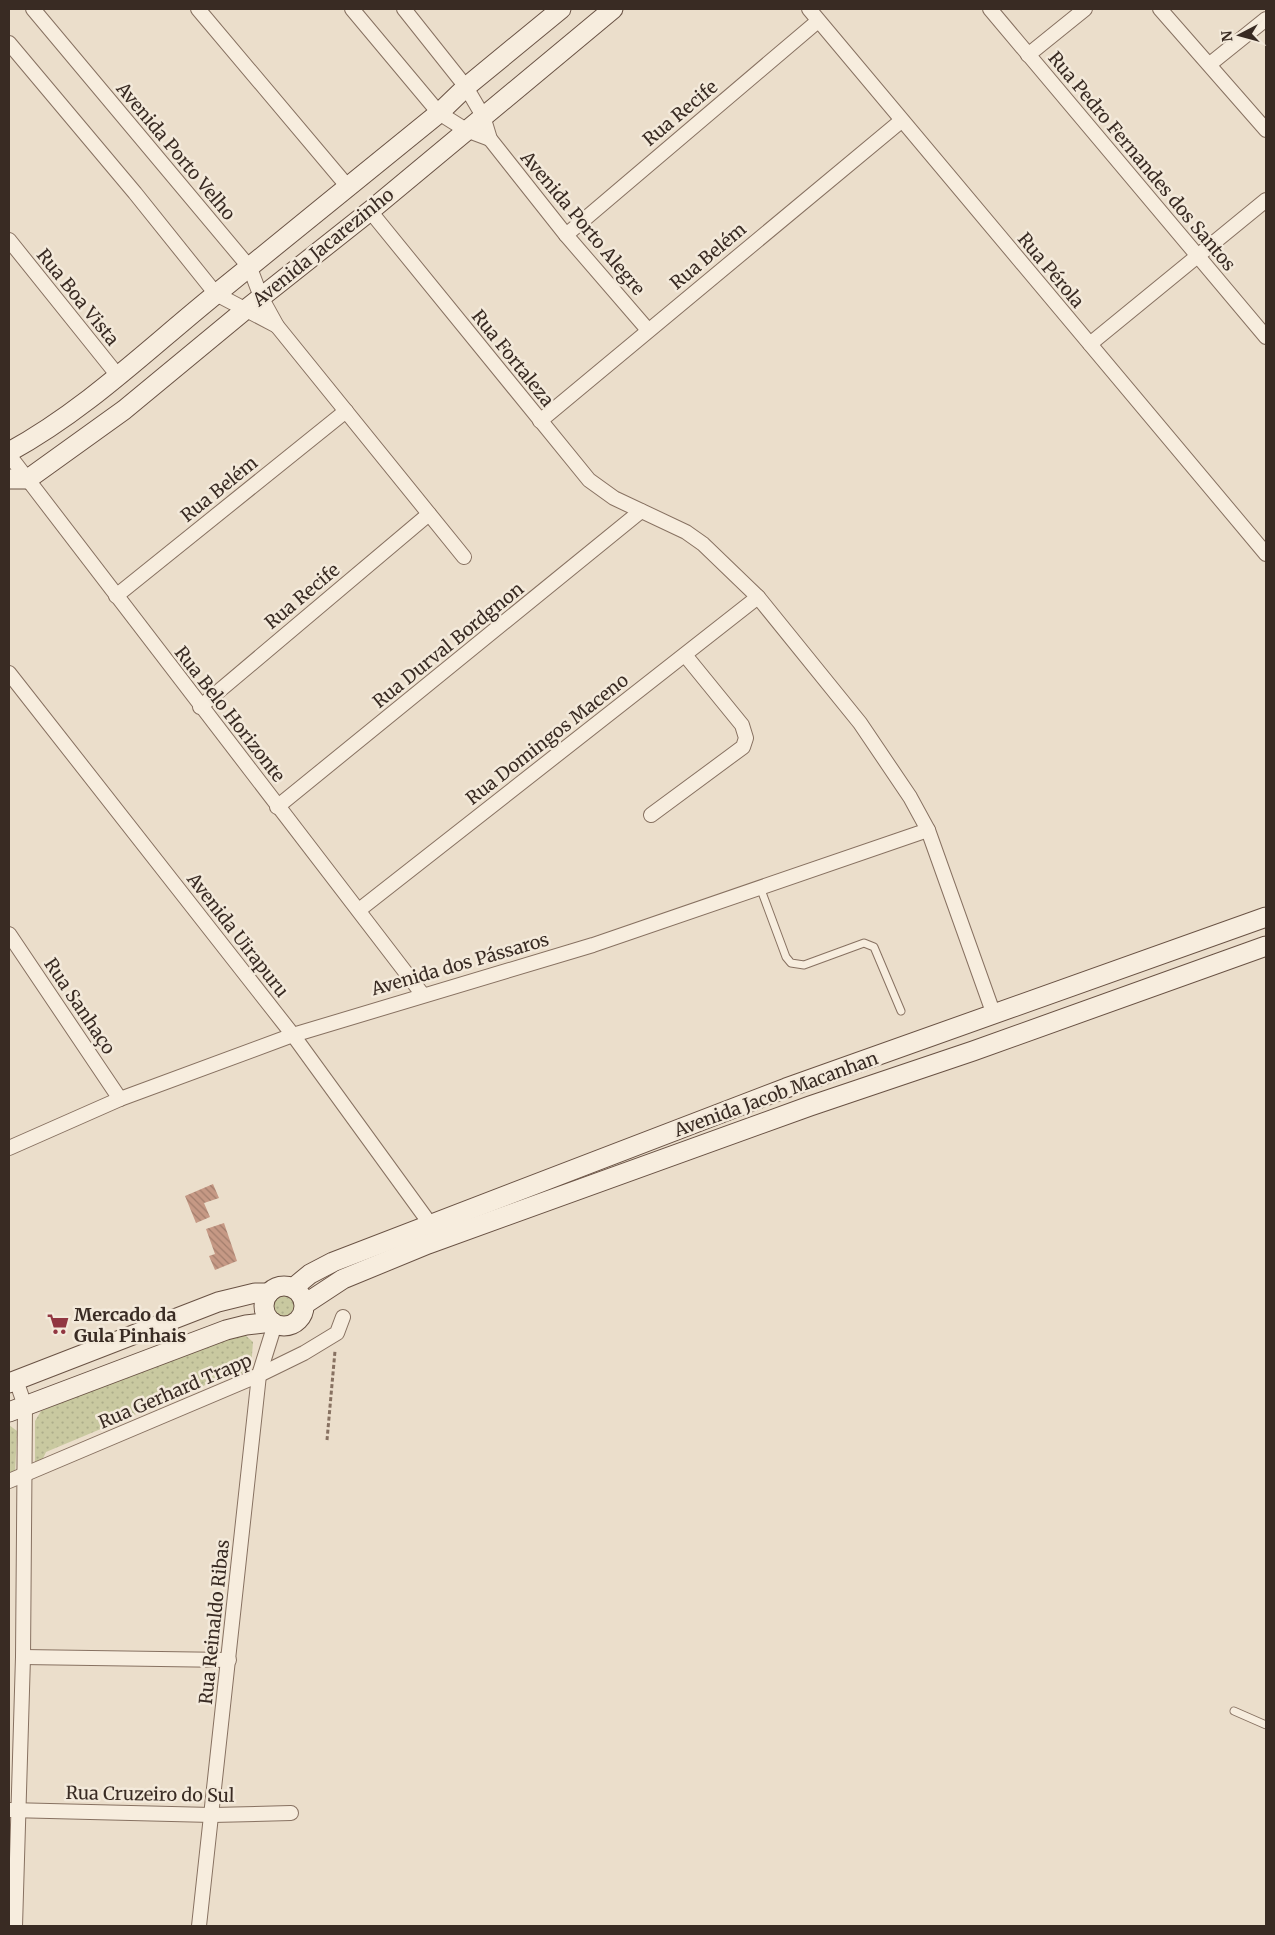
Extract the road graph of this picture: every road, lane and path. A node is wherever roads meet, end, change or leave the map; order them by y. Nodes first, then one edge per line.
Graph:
1 (33, 9) edge
2 (198, 9) edge
3 (352, 9) edge
4 (404, 9) edge
5 (561, 9) edge
6 (613, 9) edge
7 (809, 9) edge
8 (990, 9) edge
9 (1085, 9) edge
10 (1160, 9) edge
11 (1266, 19) edge
12 (818, 20) junction
13 (9, 43) edge
14 (1028, 55) junction
15 (1210, 64) junction
16 (466, 87) junction
17 (439, 113) junction
18 (483, 116) junction
19 (901, 121) junction
20 (466, 130) junction
21 (1266, 130) edge
22 (490, 139) junction
23 (348, 187) junction
24 (1266, 200) edge
25 (370, 211) junction
26 (566, 235) junction
27 (9, 240) edge
28 (1198, 256) junction
29 (250, 268) junction
30 (216, 294) junction
31 (261, 297) junction
32 (245, 310) junction
33 (277, 326) junction
34 (648, 330) junction
35 (1266, 337) edge
36 (1090, 344) junction
37 (119, 377) junction
38 (346, 411) junction
39 (540, 421) junction
40 (9, 454) edge
41 (9, 479) edge
42 (28, 479) junction
43 (642, 511) junction
44 (428, 514) junction
45 (1266, 554) edge
46 (464, 557) dead end
47 (116, 596) junction
48 (758, 597) junction
49 (685, 655) junction
50 (9, 673) edge
51 (200, 706) junction
52 (278, 807) junction
53 (651, 815) dead end
54 (928, 830) junction
55 (760, 888) junction
56 (359, 910) junction
57 (1266, 917) edge
58 (9, 934) edge
59 (1266, 946) edge
60 (423, 996) junction
61 (901, 1011) dead end
62 (994, 1015) junction
63 (293, 1034) junction
64 (120, 1099) junction
65 (9, 1148) edge
66 (431, 1225) junction
67 (293, 1288) junction
68 (269, 1293) junction
69 (304, 1304) junction
70 (343, 1317) dead end
71 (274, 1323) junction
72 (337, 1333) junction
73 (259, 1375) junction
74 (12, 1382) edge
75 (17, 1409) edge
76 (326, 1440) dead end
77 (25, 1476) junction
78 (9, 1481) edge
79 (23, 1657) junction
80 (229, 1660) junction
81 (1234, 1711) dead end
82 (1266, 1725) edge
83 (13, 1810) edge
84 (292, 1814) dead end
85 (212, 1815) junction
86 (15, 1926) edge
87 (199, 1926) edge

1 - 29 street, Avenida Porto Velho
2 - 23 street
3 - 17 street
4 - 16 street, Avenida Porto Alegre
5 - 16 main road, Avenida Jacarezinho
6 - 18 main road, Avenida Jacarezinho
7 - 12 street, Rua Pérola
8 - 14 street, Rua Pedro Fernandes dos Santos
9 - 14 street
10 - 15 street
11 - 15 street
12 - 19 street, Rua Pérola
12 - 26 street, Rua Recife
13 - 30 street, Avenida Porto Velho
14 - 28 street, Rua Pedro Fernandes dos Santos
15 - 21 street
16 - 17 main road, Avenida Jacarezinho
16 - 18 street, Avenida Porto Alegre
17 - 20 street
17 - 23 main road, Avenida Jacarezinho
18 - 20 main road, Avenida Jacarezinho
18 - 22 street, Avenida Porto Alegre
19 - 34 street, Rua Belém
19 - 36 street, Rua Pérola
20 - 22 street
20 - 25 main road, Avenida Jacarezinho
22 - 26 street, Avenida Porto Alegre
23 - 29 main road, Avenida Jacarezinho
24 - 28 street
25 - 31 main road, Avenida Jacarezinho
25 - 39 street, Rua Fortaleza
26 - 34 street, Avenida Porto Alegre
27 - 37 street, Rua Boa Vista
28 - 35 street, Rua Pedro Fernandes dos Santos
28 - 36 street
29 - 30 main road, Avenida Jacarezinho
29 - 31 street, Avenida Porto Velho
30 - 32 street, Avenida Porto Velho
30 - 37 main road, Avenida Jacarezinho
31 - 32 main road, Avenida Jacarezinho
31 - 33 street, Avenida Porto Velho
32 - 33 street, Avenida Porto Velho
32 - 42 main road, Avenida Jacarezinho
33 - 38 street, Avenida Porto Velho
34 - 39 street, Rua Belém
36 - 45 street, Rua Pérola
37 - 40 main road, Avenida Jacarezinho
38 - 44 street, Avenida Porto Velho
38 - 47 street, Rua Belém
39 - 43 street, Rua Fortaleza
40 - 42 street, Rua Belo Horizonte
41 - 42 main road
42 - 47 street, Rua Belo Horizonte
43 - 48 street, Rua Fortaleza
43 - 52 street, Rua Durval Bordgnon
44 - 46 street, Avenida Porto Velho
44 - 51 street, Rua Recife
47 - 51 street, Rua Belo Horizonte
48 - 49 street, Rua Domingos Maceno
48 - 54 street, Rua Fortaleza
49 - 53 street
49 - 56 street, Rua Domingos Maceno
50 - 63 street, Avenida Uirapuru
51 - 52 street, Rua Belo Horizonte
52 - 56 street, Rua Belo Horizonte
54 - 55 street, Avenida dos Pássaros
54 - 62 street, Rua Fortaleza
55 - 60 street, Avenida dos Pássaros
55 - 61 lane
56 - 60 street, Rua Belo Horizonte
57 - 62 main road, Avenida Jacob Macanhan
58 - 64 street, Rua Sanhaço
59 - 69 main road, Avenida Jacob Macanhan
60 - 63 street, Avenida dos Pássaros
62 - 66 main road, Avenida Jacob Macanhan
63 - 64 street, Avenida dos Pássaros
63 - 66 street, Avenida Uirapuru
64 - 65 street, Avenida dos Pássaros
66 - 67 main road, Avenida Jacob Macanhan
67 - 68 main road
67 - 69 main road
68 - 71 main road
68 - 74 main road
69 - 71 main road
70 - 72 street
71 - 73 street, Rua Reinaldo Ribas
71 - 75 main road
72 - 73 street, Rua Gerhard Trapp
72 - 76 path
73 - 77 street, Rua Gerhard Trapp
73 - 80 street, Rua Reinaldo Ribas
74 - 75 street
75 - 77 street
77 - 78 street, Rua Gerhard Trapp
77 - 79 street
79 - 80 street
79 - 83 street
80 - 85 street, Rua Reinaldo Ribas
81 - 82 lane
83 - 85 street, Rua Cruzeiro do Sul
83 - 86 street
84 - 85 street, Rua Cruzeiro do Sul
85 - 87 street, Rua Reinaldo Ribas

